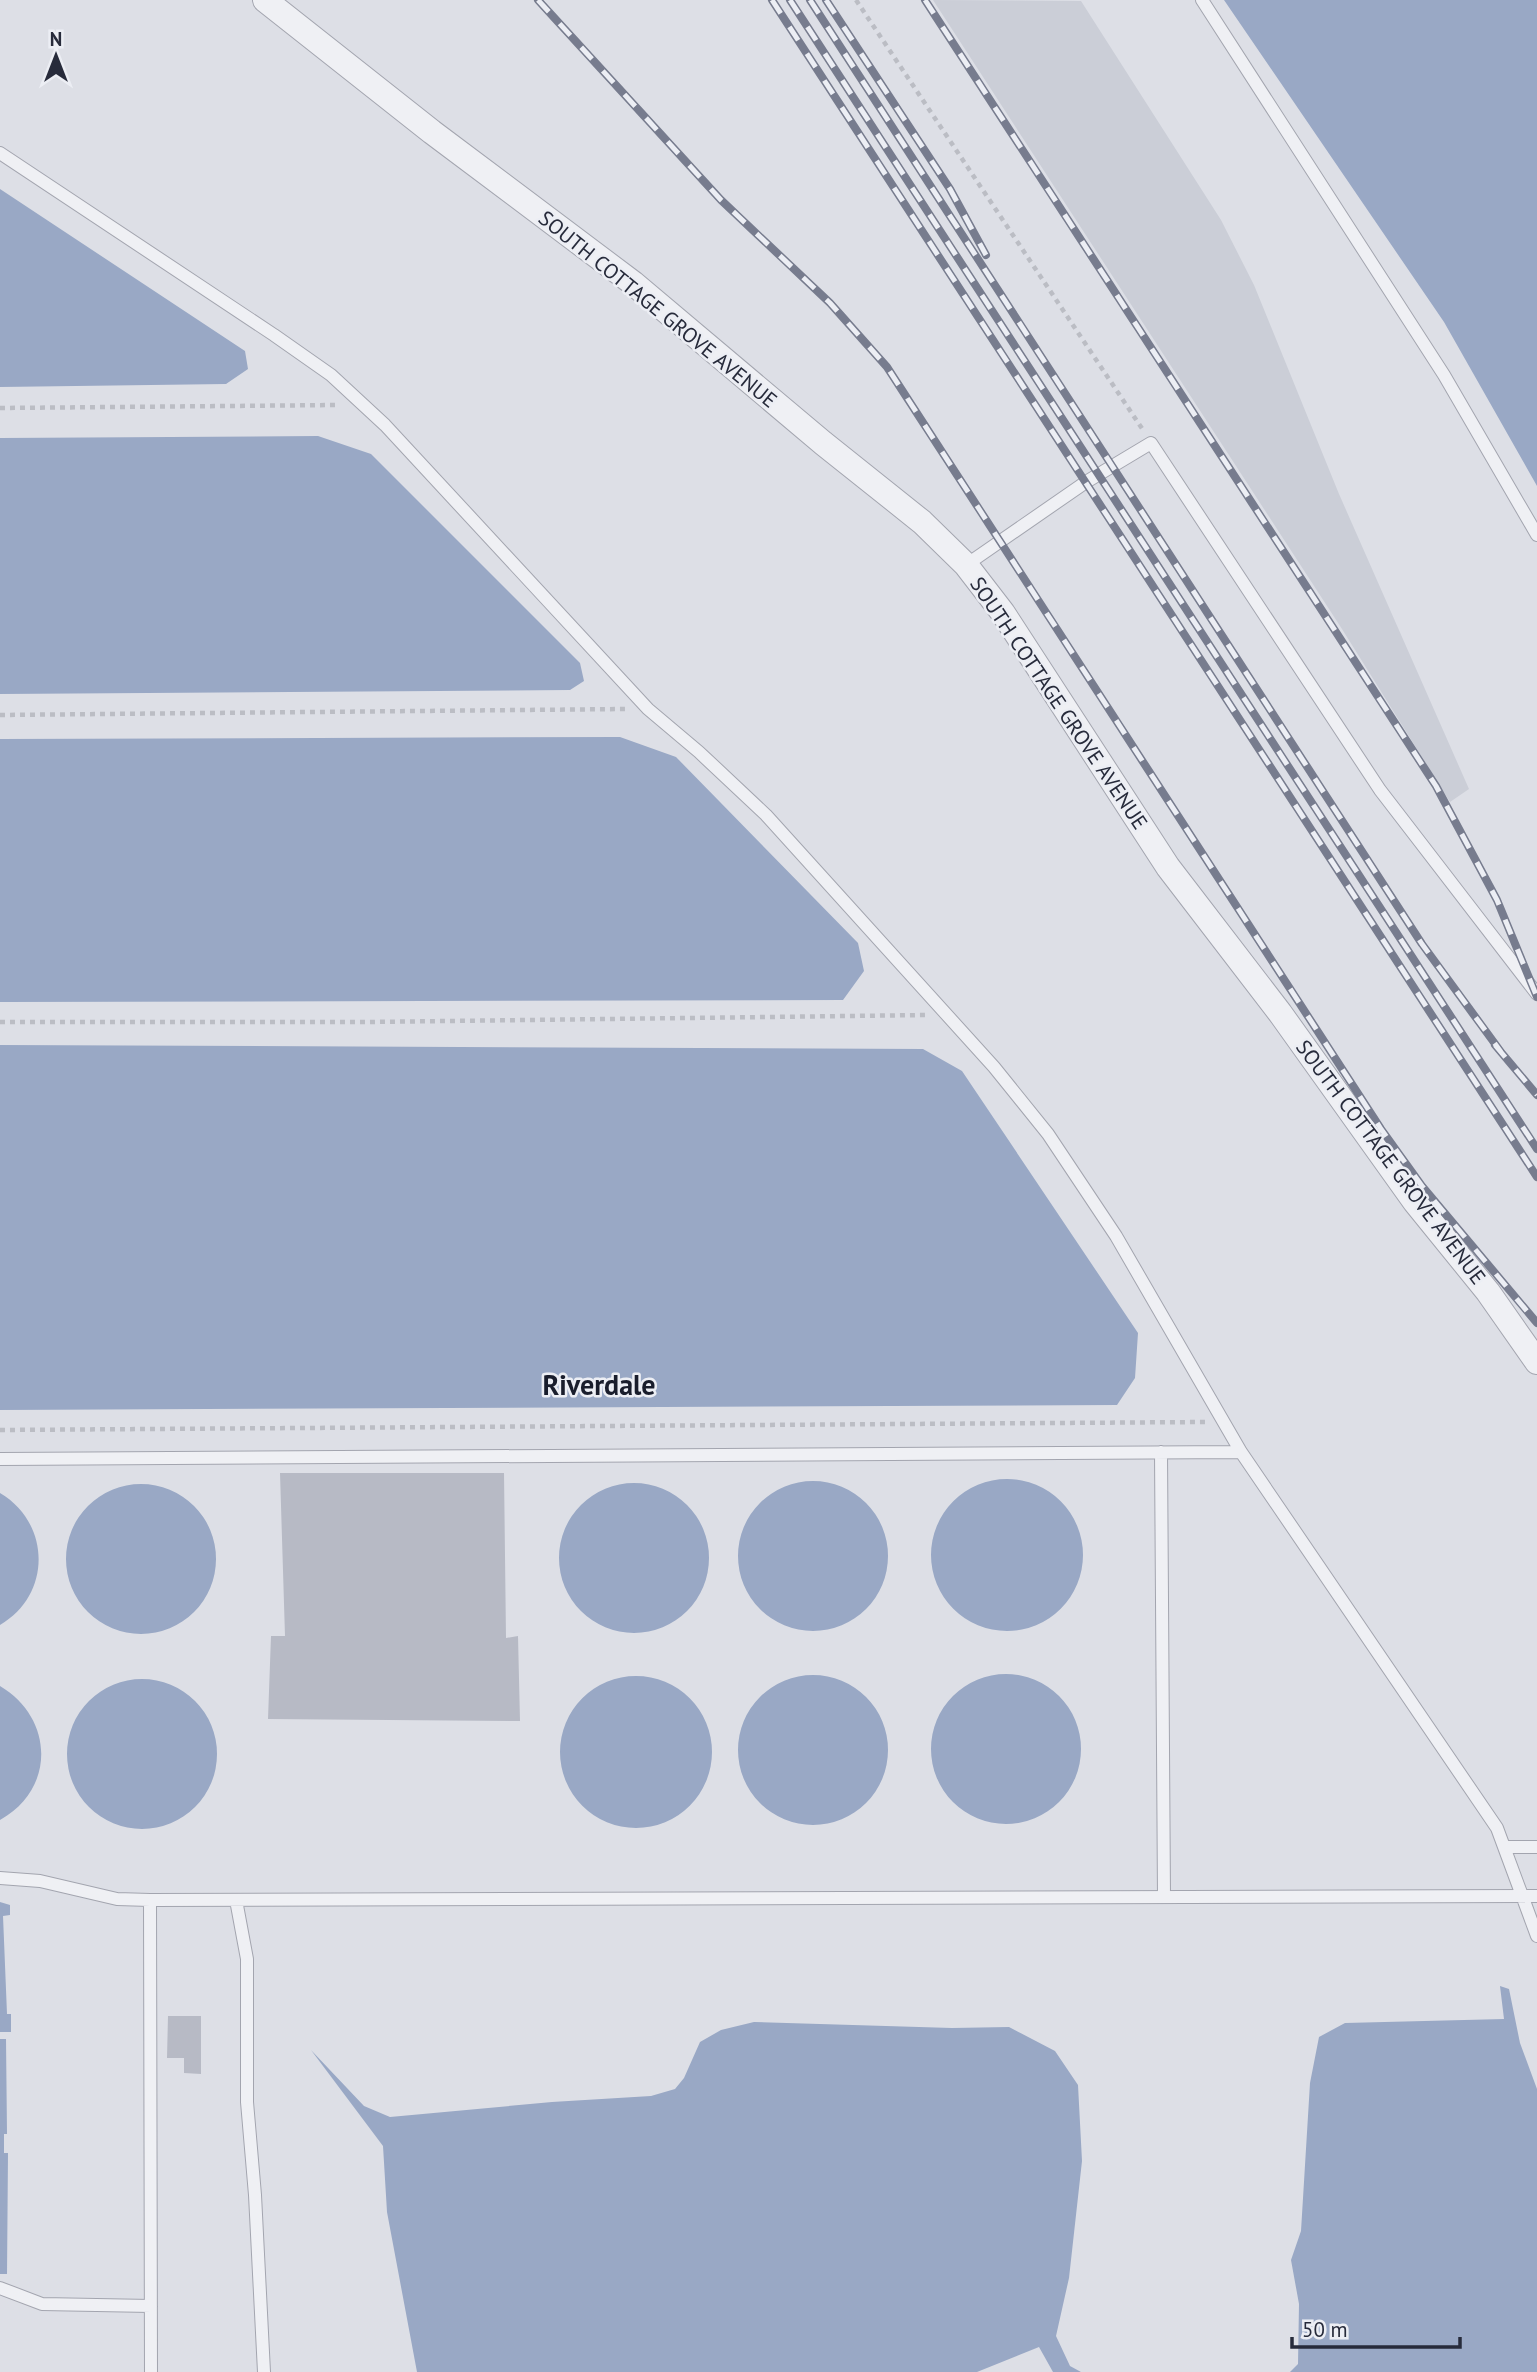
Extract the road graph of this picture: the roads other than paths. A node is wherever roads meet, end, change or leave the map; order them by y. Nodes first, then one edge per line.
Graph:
1 (265, 0) edge
2 (1202, 0) edge
3 (0, 153) edge
4 (1537, 535) edge
5 (966, 565) junction
6 (1537, 994) edge
7 (1537, 1362) edge
8 (1161, 1452) junction
9 (1241, 1452) junction
10 (0, 1459) edge
11 (1505, 1847) junction
12 (1537, 1847) edge
13 (0, 1878) edge
14 (1522, 1896) junction
15 (1537, 1896) edge
16 (1164, 1897) junction
17 (150, 1900) junction
18 (236, 1900) junction
19 (1537, 1936) edge
20 (0, 2288) edge
21 (151, 2306) junction
22 (151, 2372) edge
23 (264, 2372) edge

1 - 5 street, SOUTH COTTAGE GROVE AVENUE
2 - 4 lane
3 - 9 lane
5 - 6 lane
5 - 7 street, SOUTH COTTAGE GROVE AVENUE
8 - 9 lane
8 - 10 lane
8 - 16 lane
9 - 11 lane
11 - 12 lane
11 - 14 lane
13 - 17 lane
14 - 15 lane
14 - 16 lane
14 - 19 lane
16 - 18 lane
17 - 18 lane
17 - 21 lane
18 - 23 lane
20 - 21 lane
21 - 22 lane

